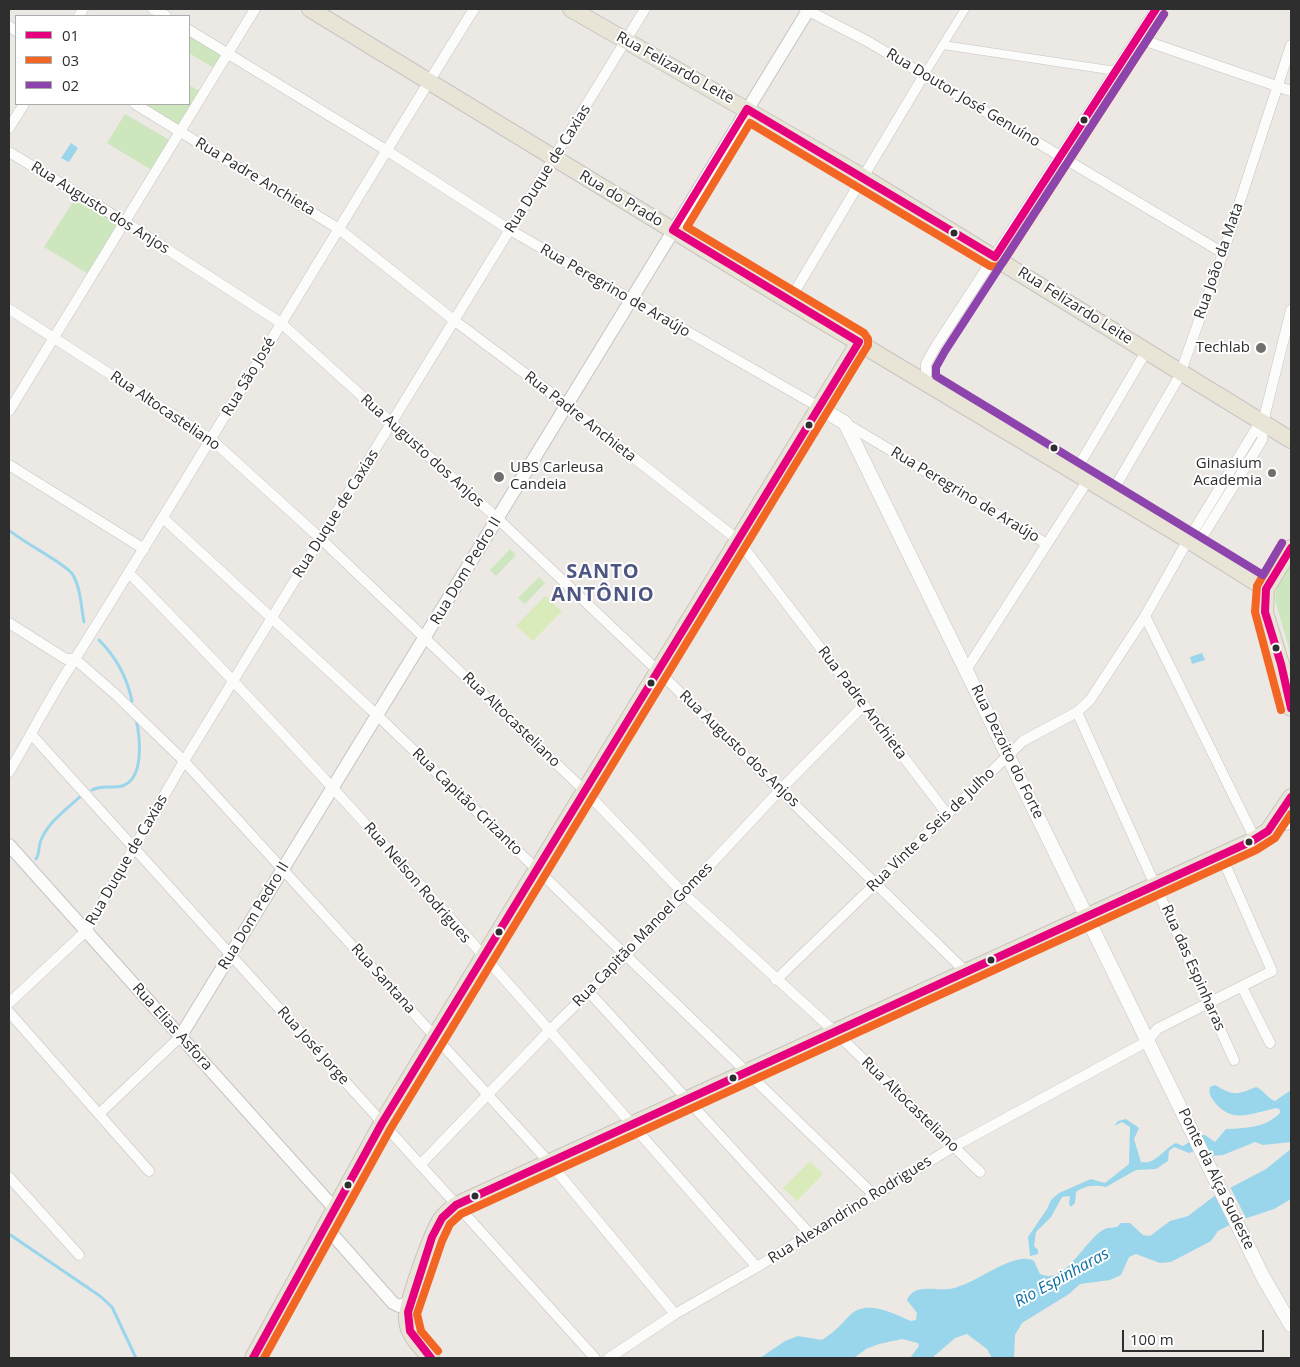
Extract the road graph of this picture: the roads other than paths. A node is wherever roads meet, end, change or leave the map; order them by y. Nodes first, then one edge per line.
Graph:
1 (153, 9) edge
2 (255, 9) edge
3 (310, 9) edge
4 (474, 9) edge
5 (571, 9) edge
6 (646, 9) edge
7 (807, 9) edge
8 (965, 9) edge
9 (1156, 9) edge
10 (164, 15) edge
11 (190, 31) edge
12 (1137, 38) junction
13 (626, 41) junction
14 (1291, 44) edge
15 (943, 45) junction
16 (228, 53) junction
17 (1116, 71) junction
18 (924, 75) junction
19 (429, 82) junction
20 (1276, 86) junction
21 (1291, 91) edge
22 (23, 105) edge
23 (137, 105) edge
24 (747, 109) junction
25 (9, 128) edge
26 (180, 131) junction
27 (386, 150) junction
28 (9, 152) edge
29 (1060, 156) junction
30 (555, 158) junction
31 (863, 177) junction
32 (125, 222) junction
33 (339, 229) junction
34 (510, 230) junction
35 (673, 230) junction
36 (1223, 253) junction
37 (995, 257) junction
38 (631, 300) junction
39 (789, 300) junction
40 (9, 309) edge
41 (1291, 310) edge
42 (455, 321) junction
43 (281, 323) junction
44 (54, 337) junction
45 (859, 342) junction
46 (1147, 350) junction
47 (1180, 372) junction
48 (926, 382) junction
49 (567, 405) junction
50 (819, 407) junction
51 (9, 412) edge
52 (1263, 419) junction
53 (845, 423) junction
54 (392, 424) junction
55 (212, 440) junction
56 (1291, 440) edge
57 (9, 465) edge
58 (1081, 476) junction
59 (1111, 494) junction
60 (163, 518) junction
61 (497, 518) junction
62 (320, 538) junction
63 (738, 540) junction
64 (1192, 542) junction
65 (1047, 544) junction
66 (1291, 548) edge
67 (144, 549) junction
68 (129, 573) junction
69 (1266, 590) junction
70 (1145, 616) junction
71 (272, 618) junction
72 (9, 622) edge
73 (425, 637) junction
74 (75, 659) junction
75 (966, 670) junction
76 (658, 671) junction
77 (234, 680) junction
78 (1288, 682) edge
79 (864, 705) junction
80 (1291, 708) edge
81 (1077, 712) junction
82 (378, 715) junction
83 (31, 734) junction
84 (1008, 756) junction
85 (184, 761) junction
86 (9, 772) edge
87 (334, 788) junction
88 (780, 790) junction
89 (585, 791) junction
90 (1291, 797) edge
91 (947, 814) junction
92 (1284, 818) edge
93 (1255, 839) junction
94 (9, 845) edge
95 (134, 849) junction
96 (1221, 855) junction
97 (537, 869) junction
98 (282, 870) junction
99 (875, 883) junction
100 (1156, 884) junction
101 (683, 894) junction
102 (1087, 916) junction
103 (86, 931) junction
104 (232, 954) junction
105 (626, 955) junction
106 (483, 957) junction
107 (966, 971) junction
108 (776, 980) junction
109 (1242, 987) junction
110 (589, 992) junction
111 (9, 1004) edge
112 (1208, 1004) junction
113 (9, 1012) edge
114 (549, 1031) junction
115 (834, 1032) junction
116 (180, 1037) junction
117 (435, 1037) junction
118 (1148, 1041) junction
119 (1270, 1043) dead end
120 (1234, 1060) dead end
121 (747, 1072) junction
122 (1169, 1082) joint
123 (488, 1095) junction
124 (686, 1099) junction
125 (99, 1114) junction
126 (382, 1123) junction
127 (631, 1125) junction
128 (953, 1146) junction
129 (549, 1162) junction
130 (420, 1165) junction
131 (149, 1171) dead end
132 (980, 1172) dead end
133 (9, 1177) edge
134 (874, 1195) junction
135 (456, 1205) junction
136 (335, 1209) junction
137 (325, 1226) junction
138 (810, 1234) junction
139 (80, 1256) dead end
140 (757, 1267) junction
141 (408, 1303) junction
142 (675, 1314) junction
143 (1291, 1324) edge
144 (253, 1358) edge
145 (431, 1358) edge
146 (596, 1358) edge
147 (608, 1358) edge

1 - 10 street
2 - 16 street
3 - 19 main road, Rua do Prado
4 - 19 street, Rua São José
5 - 13 main road, Rua Felizardo Leite
6 - 13 street, Rua Duque de Caxias
7 - 18 street, Rua Doutor José Genuíno
7 - 24 street, Rua Dom Pedro II
8 - 15 street
9 - 12 street
11 - 16 street, Rua Peregrino de Araújo
12 - 17 street
12 - 20 street
13 - 24 main road, Rua Felizardo Leite
13 - 30 street, Rua Duque de Caxias
14 - 20 street, Rua João da Mata
15 - 17 street
15 - 18 street
16 - 26 street
16 - 27 street, Rua Peregrino de Araújo
17 - 29 street
18 - 29 street, Rua Doutor José Genuíno
18 - 31 street
19 - 27 street, Rua São José
19 - 30 main road, Rua do Prado
20 - 21 street
20 - 36 street, Rua João da Mata
22 - 25 street
23 - 26 street, Rua Padre Anchieta
24 - 31 main road, Rua Felizardo Leite
24 - 35 street, Rua Dom Pedro II
26 - 32 street
26 - 33 street, Rua Padre Anchieta
27 - 33 street, Rua São José
27 - 34 street, Rua Peregrino de Araújo
28 - 32 street, Rua Augusto dos Anjos
29 - 36 street, Rua Doutor José Genuíno
29 - 37 street
30 - 34 street, Rua Duque de Caxias
30 - 35 main road, Rua do Prado
31 - 37 main road, Rua Felizardo Leite
31 - 39 street
32 - 43 street, Rua Augusto dos Anjos
32 - 44 street
33 - 42 street, Rua Padre Anchieta
33 - 43 street, Rua São José
34 - 38 street, Rua Peregrino de Araújo
34 - 42 street, Rua Duque de Caxias
35 - 38 street, Rua Dom Pedro II
35 - 39 main road, Rua do Prado
36 - 47 street, Rua João da Mata
37 - 46 main road, Rua Felizardo Leite
37 - 48 street
38 - 49 street, Rua Dom Pedro II
38 - 50 street, Rua Peregrino de Araújo
39 - 45 main road, Rua do Prado
40 - 44 street, Rua Altocasteliano
41 - 52 street, Rua Vinte e Seis de Julho
42 - 49 street, Rua Padre Anchieta
42 - 54 street, Rua Duque de Caxias
43 - 54 street, Rua Augusto dos Anjos
43 - 55 street, Rua São José
44 - 51 street
44 - 55 street, Rua Altocasteliano
45 - 48 main road, Rua do Prado
45 - 50 main road
46 - 47 main road, Rua Felizardo Leite
46 - 58 street
47 - 52 main road, Rua Felizardo Leite
47 - 59 street, Rua João da Mata
48 - 58 main road, Rua do Prado
49 - 61 street, Rua Dom Pedro II
49 - 63 street, Rua Padre Anchieta
50 - 53 main road, Rua Peregrino de Araújo
50 - 63 main road
52 - 56 main road, Rua Felizardo Leite
52 - 64 street, Rua Vinte e Seis de Julho
53 - 65 street, Rua Peregrino de Araújo
53 - 75 main road, Rua Dezoito do Forte
54 - 61 street, Rua Augusto dos Anjos
54 - 62 street, Rua Duque de Caxias
55 - 60 street, Rua São José
55 - 62 street, Rua Altocasteliano
57 - 67 street
58 - 59 main road, Rua do Prado
58 - 65 street
59 - 64 main road, Rua do Prado
60 - 67 street, Rua São José
60 - 71 street, Rua Capitão Crizanto
61 - 73 street, Rua Dom Pedro II
61 - 76 street, Rua Augusto dos Anjos
62 - 71 street, Rua Duque de Caxias
62 - 73 street, Rua Altocasteliano
63 - 76 main road
63 - 79 street, Rua Padre Anchieta
64 - 69 main road, Rua do Prado
64 - 70 street, Rua Vinte e Seis de Julho
65 - 75 street
66 - 69 main road
67 - 68 street, Rua São José
68 - 74 street, Rua São José
68 - 77 street, Rua Nelson Rodrigues
69 - 78 main road
70 - 81 street, Rua Vinte e Seis de Julho
70 - 93 street
71 - 77 street, Rua Duque de Caxias
71 - 82 street, Rua Capitão Crizanto
72 - 74 street
73 - 82 street, Rua Dom Pedro II
73 - 89 street, Rua Altocasteliano
74 - 83 street, Rua São José
74 - 85 street, Rua Santana
75 - 84 main road, Rua Dezoito do Forte
76 - 88 street, Rua Augusto dos Anjos
76 - 89 main road
77 - 85 street, Rua Duque de Caxias
77 - 87 street, Rua Nelson Rodrigues
78 - 80 main road
79 - 88 street, Rua Capitão Manoel Gomes
79 - 91 street, Rua Padre Anchieta
81 - 84 street, Rua Vinte e Seis de Julho
81 - 100 street, Rua das Espinharas
82 - 87 street, Rua Dom Pedro II
82 - 97 street, Rua Capitão Crizanto
83 - 86 street, Rua São José
83 - 95 street, Rua José Jorge
84 - 91 street, Rua Vinte e Seis de Julho
84 - 102 main road, Rua Dezoito do Forte
85 - 95 street, Rua Duque de Caxias
85 - 98 street, Rua Santana
87 - 98 street, Rua Dom Pedro II
87 - 106 street, Rua Nelson Rodrigues
88 - 99 street, Rua Augusto dos Anjos
88 - 101 street, Rua Capitão Manoel Gomes
89 - 97 main road
89 - 101 street, Rua Altocasteliano
90 - 92 main road
91 - 99 street, Rua Vinte e Seis de Julho
92 - 93 main road
93 - 96 main road
94 - 103 street, Rua Elias Asfora
95 - 103 street, Rua Duque de Caxias
95 - 104 street, Rua José Jorge
96 - 100 main road
96 - 109 street, Rua Alexandrino Rodrigues
97 - 105 street, Rua Capitão Crizanto
97 - 106 main road
98 - 104 street, Rua Dom Pedro II
98 - 117 street, Rua Santana
99 - 107 street, Rua Augusto dos Anjos
99 - 108 street, Rua Vinte e Seis de Julho
100 - 102 main road
100 - 112 street, Rua das Espinharas
101 - 105 street, Rua Capitão Manoel Gomes
101 - 108 street, Rua Altocasteliano
102 - 107 main road
102 - 118 main road, Rua Dezoito do Forte
103 - 111 street, Rua Duque de Caxias
103 - 116 street, Rua Elias Asfora
104 - 116 street, Rua Dom Pedro II
104 - 126 street, Rua José Jorge
105 - 110 street, Rua Capitão Manoel Gomes
105 - 121 street, Rua Capitão Crizanto
106 - 114 street, Rua Nelson Rodrigues
106 - 117 main road
107 - 115 main road
108 - 115 street, Rua Altocasteliano
109 - 112 street, Rua Alexandrino Rodrigues
109 - 119 street
110 - 114 street, Rua Capitão Manoel Gomes
110 - 124 street
112 - 118 street, Rua Alexandrino Rodrigues
112 - 120 street, Rua das Espinharas
113 - 125 street
114 - 123 street, Rua Capitão Manoel Gomes
114 - 127 street, Rua Nelson Rodrigues
115 - 121 main road
115 - 128 street, Rua Altocasteliano
116 - 125 street, Rua Dom Pedro II
116 - 136 street, Rua Elias Asfora
117 - 123 street, Rua Santana
117 - 126 main road
118 - 122 main road, Rua Dezoito do Forte
118 - 128 street, Rua Alexandrino Rodrigues
121 - 124 main road
121 - 134 street, Rua Capitão Crizanto
122 - 143 main road, Ponte da Alça Sudeste
123 - 129 street, Rua Santana
123 - 130 street, Rua Capitão Manoel Gomes
124 - 127 main road
124 - 138 street
125 - 131 street
126 - 130 street, Rua José Jorge
126 - 136 main road
127 - 129 main road
127 - 140 street, Rua Nelson Rodrigues
128 - 132 street, Rua Altocasteliano
128 - 134 street, Rua Alexandrino Rodrigues
129 - 135 main road
129 - 142 street, Rua Santana
130 - 135 street, Rua José Jorge
133 - 139 street
134 - 138 street, Rua Alexandrino Rodrigues
135 - 141 main road
135 - 146 street, Rua José Jorge
136 - 137 main road
137 - 141 street
137 - 144 main road
138 - 140 street, Rua Alexandrino Rodrigues
140 - 142 street, Rua Alexandrino Rodrigues
141 - 145 main road
142 - 147 street, Rua Alexandrino Rodrigues

